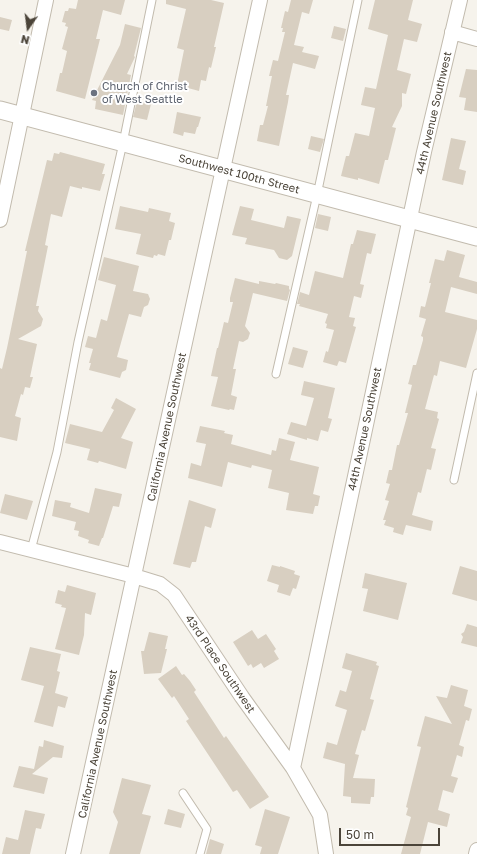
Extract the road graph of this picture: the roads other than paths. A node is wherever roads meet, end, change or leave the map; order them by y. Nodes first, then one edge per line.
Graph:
1 (46, 0) edge
2 (152, 0) edge
3 (260, 0) edge
4 (358, 0) edge
5 (460, 0) edge
6 (452, 32) junction
7 (477, 39) edge
8 (0, 110) edge
9 (22, 116) junction
10 (123, 143) junction
11 (224, 170) junction
12 (318, 195) junction
13 (410, 219) junction
14 (0, 220) edge
15 (477, 237) edge
16 (477, 373) edge
17 (276, 374) dead end
18 (454, 480) dead end
19 (0, 542) edge
20 (31, 550) junction
21 (134, 576) junction
22 (293, 768) junction
23 (183, 793) dead end
24 (477, 850) edge
25 (73, 854) edge
26 (200, 854) edge
27 (326, 854) edge
28 (476, 854) edge

1 - 9 street
2 - 10 lane
3 - 11 street, California Avenue Southwest
4 - 12 lane
5 - 6 street, 44th Avenue Southwest
6 - 7 street
6 - 13 street, 44th Avenue Southwest
8 - 9 street, Southwest 100th Street
9 - 10 street, Southwest 100th Street
9 - 14 street
10 - 11 street, Southwest 100th Street
10 - 20 lane
11 - 12 street, Southwest 100th Street
11 - 21 street, California Avenue Southwest
12 - 13 street, Southwest 100th Street
12 - 17 lane
13 - 15 street, Southwest 100th Street
13 - 22 street, 44th Avenue Southwest
16 - 18 lane
19 - 20 street, 43rd Place Southwest
20 - 21 street, 43rd Place Southwest
21 - 22 street, 43rd Place Southwest
21 - 25 street, California Avenue Southwest
22 - 27 street
23 - 26 lane
24 - 28 street

